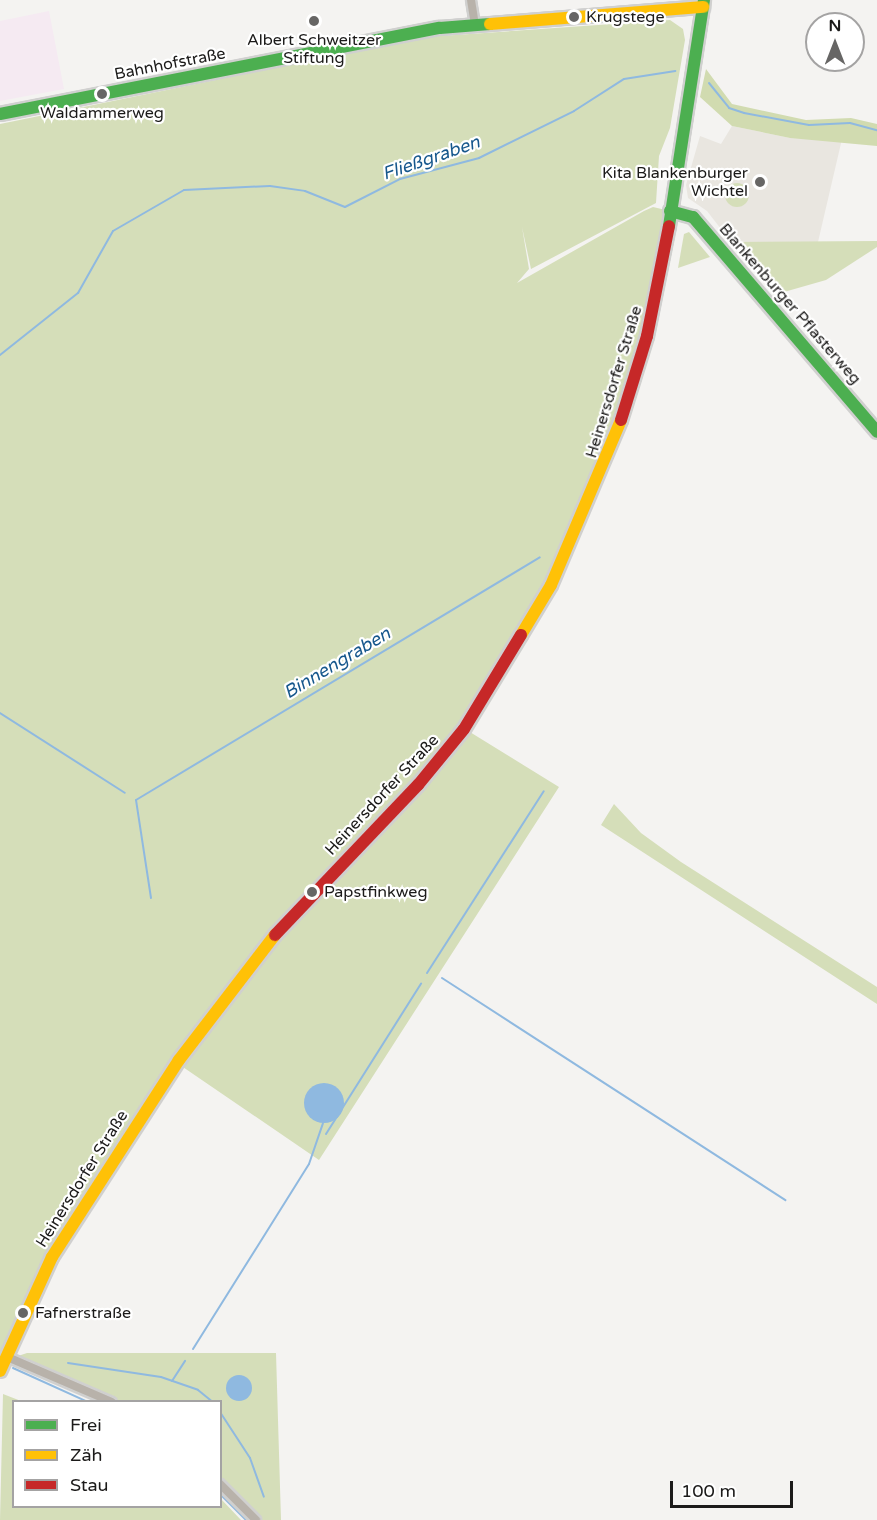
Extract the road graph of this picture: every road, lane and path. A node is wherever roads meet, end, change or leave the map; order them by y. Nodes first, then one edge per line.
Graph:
1 (471, 0) edge
2 (704, 4) edge
3 (475, 25) junction
4 (0, 114) edge
5 (670, 211) junction
6 (877, 432) edge
7 (5, 1356) junction
8 (0, 1371) edge
9 (110, 1400) edge
10 (222, 1486) edge
11 (255, 1520) edge

1 - 3 street
2 - 3 main road, Bahnhofstraße
2 - 5 main road, Heinersdorfer Straße
3 - 4 main road, Bahnhofstraße
5 - 6 main road, Blankenburger Pflasterweg
5 - 7 main road, Heinersdorfer Straße
7 - 8 main road, Heinersdorfer Straße
7 - 9 street
10 - 11 street

